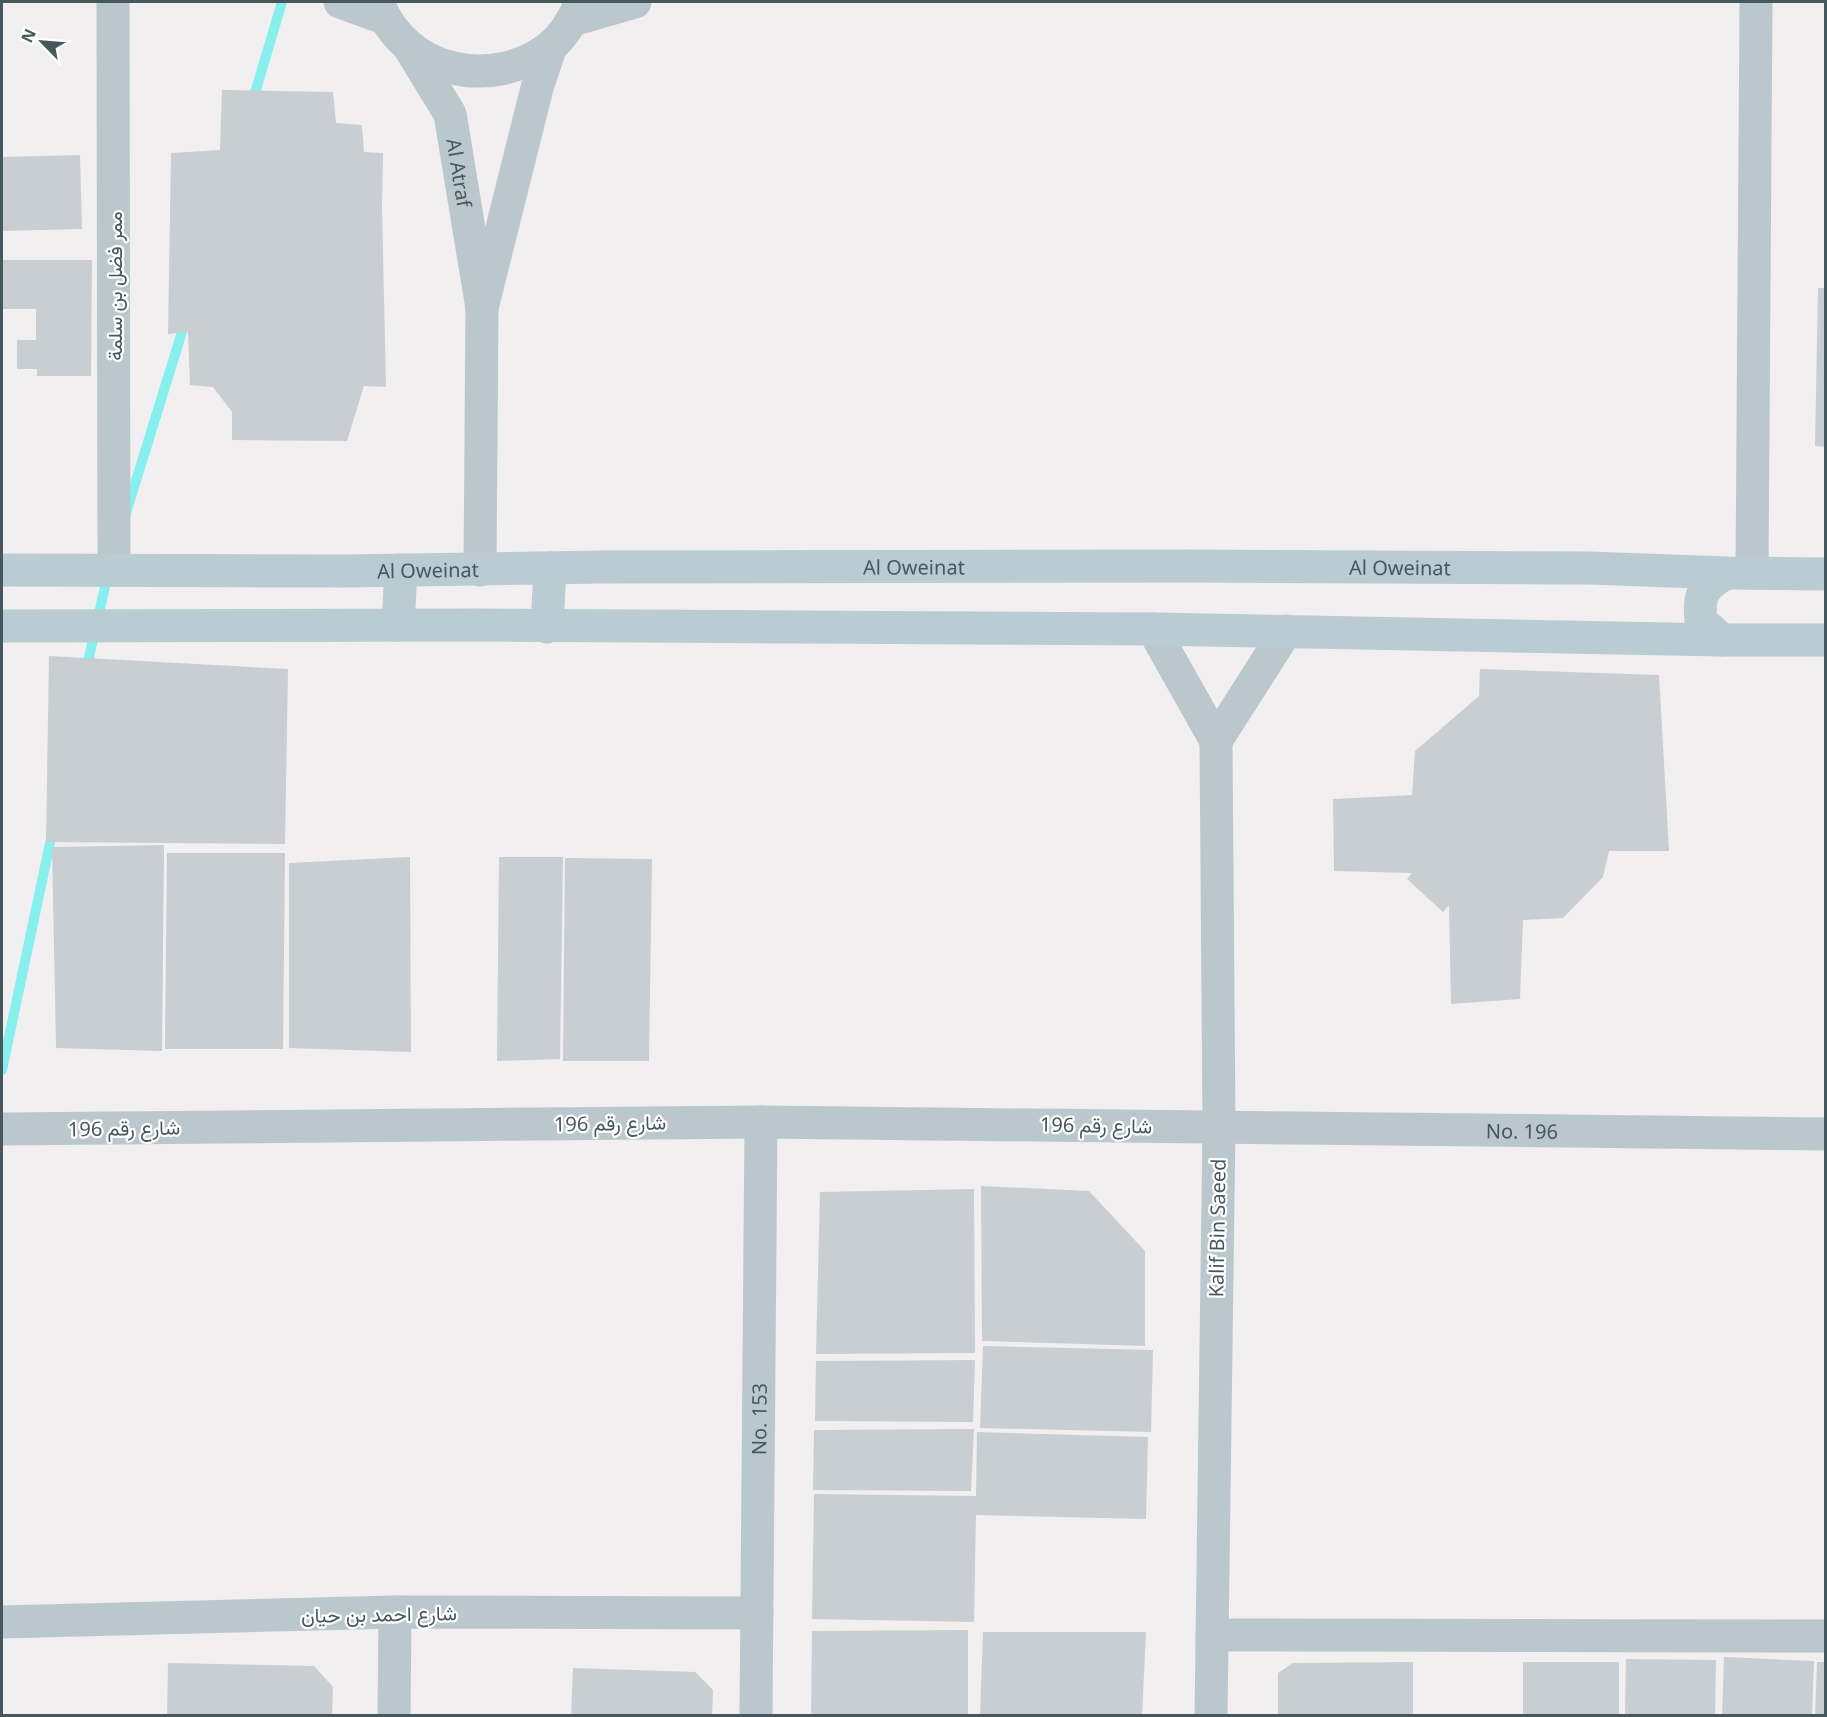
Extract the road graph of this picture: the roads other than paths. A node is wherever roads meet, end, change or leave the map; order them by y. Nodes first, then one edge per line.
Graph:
1 (113, 2) edge
2 (340, 2) edge
3 (635, 2) edge
4 (1756, 2) edge
5 (381, 10) edge
6 (577, 11) edge
7 (551, 46) junction
8 (409, 48) junction
9 (482, 308) junction
10 (550, 568) junction
11 (2, 570) edge
12 (114, 570) junction
13 (401, 570) junction
14 (480, 570) junction
15 (1739, 573) junction
16 (1826, 574) edge
17 (398, 625) junction
18 (2, 626) edge
19 (547, 627) junction
20 (1153, 629) junction
21 (1286, 631) junction
22 (1722, 640) junction
23 (1826, 640) edge
24 (1216, 741) junction
25 (761, 1122) junction
26 (1219, 1126) junction
27 (2, 1129) edge
28 (1826, 1134) edge
29 (394, 1612) junction
30 (757, 1613) junction
31 (2, 1622) edge
32 (1212, 1635) junction
33 (1826, 1636) edge
34 (394, 1716) edge
35 (756, 1716) edge
36 (1211, 1716) edge

1 - 12 street, ممر فضل بن سلمة
2 - 5 street
3 - 6 street
4 - 15 street
5 - 8 street, Al Atraf
6 - 7 street, Al Atraf
7 - 8 street, Al Atraf
7 - 9 street, Al Atraf
8 - 9 street, Al Atraf
9 - 14 street, Al Atraf
10 - 14 street, Al Oweinat
10 - 15 street, Al Oweinat
10 - 19 street
11 - 12 street, Al Oweinat
12 - 13 street, Al Oweinat
13 - 14 street, Al Oweinat
13 - 17 street
15 - 16 street, Al Oweinat
15 - 22 street
17 - 18 street
17 - 19 street
19 - 20 street
20 - 21 street
20 - 24 street, Kalif Bin Saeed
21 - 22 street
21 - 24 street
22 - 23 street
24 - 26 street, Kalif Bin Saeed
25 - 26 street, شارع رقم 196
25 - 27 street, شارع رقم 196
25 - 30 street, No. 153
26 - 28 street, No. 196
26 - 32 street, Kalif Bin Saeed
29 - 30 street, شارع احمد بن حيان
29 - 31 street, شارع احمد بن حيان
29 - 34 street
30 - 35 street, No. 153
32 - 33 street
32 - 36 street, Kalif Bin Saeed

